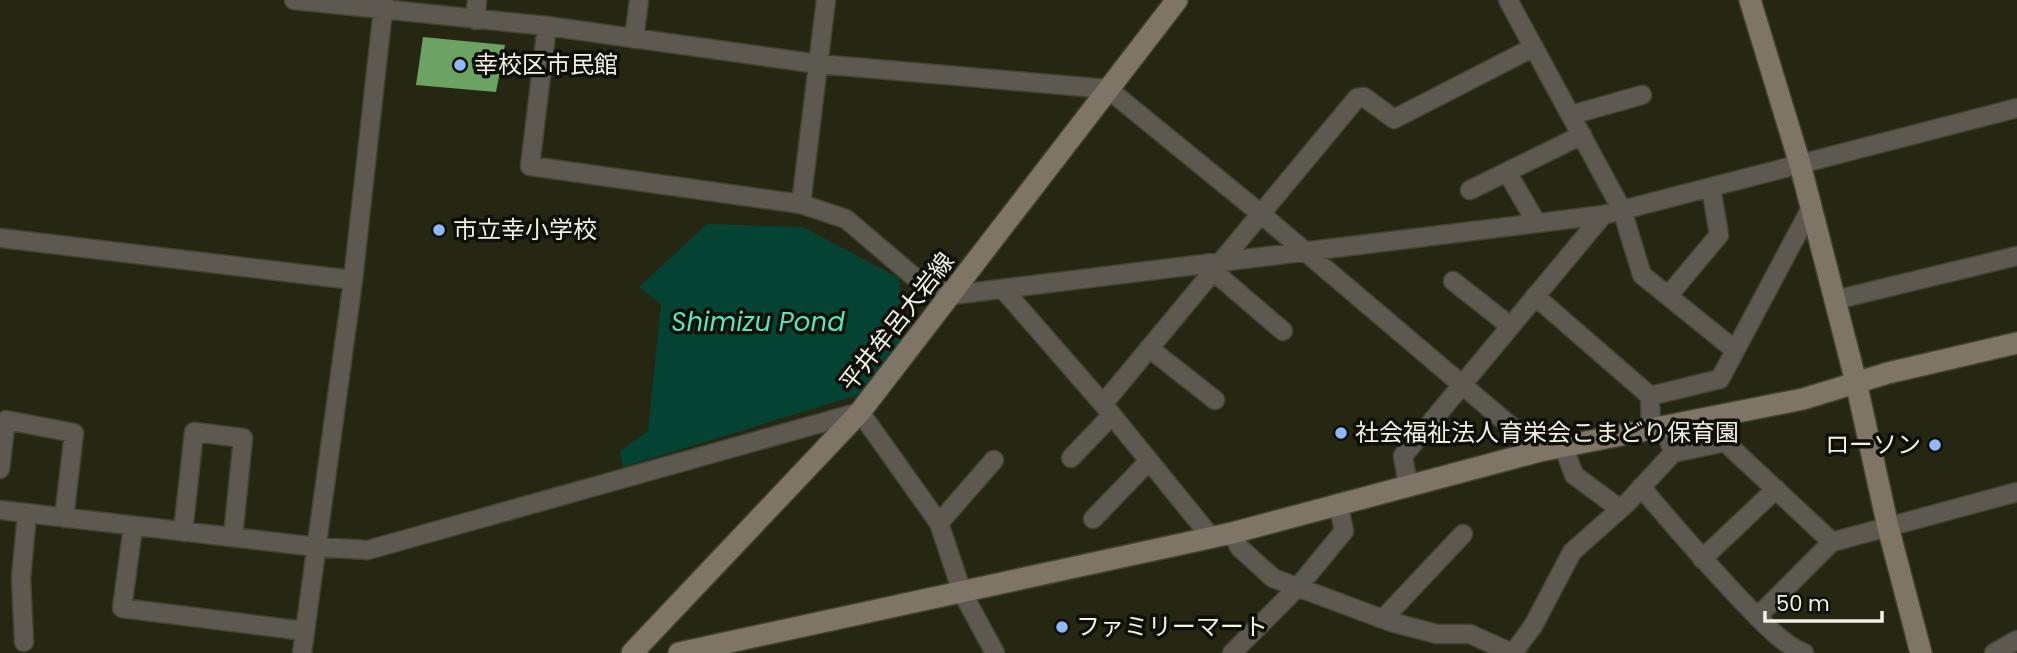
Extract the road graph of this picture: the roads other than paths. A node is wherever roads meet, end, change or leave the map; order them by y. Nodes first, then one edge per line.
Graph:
1 (294, 0) edge
2 (477, 0) edge
3 (639, 0) edge
4 (826, 0) edge
5 (1177, 0) edge
6 (1508, 0) edge
7 (1750, 0) edge
8 (383, 5) edge
9 (475, 20) junction
10 (547, 26) junction
11 (634, 38) junction
12 (1534, 47) junction
13 (818, 64) junction
14 (1108, 89) junction
15 (1642, 95) dead end
16 (2017, 108) edge
17 (1571, 115) junction
18 (1582, 135) junction
19 (1800, 164) junction
20 (1507, 172) junction
21 (1711, 187) junction
22 (1470, 190) dead end
23 (801, 204) junction
24 (1811, 208) junction
25 (1622, 210) junction
26 (1261, 214) junction
27 (1603, 215) junction
28 (1536, 222) junction
29 (0, 238) edge
30 (1305, 252) junction
31 (2017, 256) edge
32 (1217, 267) junction
33 (353, 280) junction
34 (1453, 281) dead end
35 (1003, 289) junction
36 (952, 295) junction
37 (1535, 296) junction
38 (1668, 296) junction
39 (1835, 300) junction
40 (1510, 326) junction
41 (1283, 331) dead end
42 (2017, 343) edge
43 (1149, 348) junction
44 (1735, 350) junction
45 (1856, 382) junction
46 (1462, 384) junction
47 (1650, 396) junction
48 (1215, 400) dead end
49 (1107, 410) junction
50 (860, 412) junction
51 (1657, 428) junction
52 (1564, 448) junction
53 (1540, 451) junction
54 (1673, 453) junction
55 (1071, 458) dead end
56 (994, 460) dead end
57 (1149, 461) junction
58 (0, 469) edge
59 (1408, 485) junction
60 (1641, 487) junction
61 (1776, 489) junction
62 (2017, 492) edge
63 (1338, 503) junction
64 (1620, 509) junction
65 (0, 510) edge
66 (27, 514) junction
67 (64, 518) junction
68 (1093, 519) dead end
69 (939, 523) junction
70 (133, 527) junction
71 (1888, 527) junction
72 (183, 532) junction
73 (1463, 534) dead end
74 (1221, 535) junction
75 (233, 537) junction
76 (1832, 542) junction
77 (317, 547) junction
78 (1702, 559) junction
79 (1298, 587) junction
80 (962, 592) junction
81 (1757, 617) junction
82 (1382, 619) junction
83 (304, 631) junction
84 (2017, 640) edge
85 (24, 642) dead end
86 (302, 653) edge
87 (632, 653) edge
88 (679, 653) edge
89 (995, 653) edge
90 (1232, 653) edge
91 (1512, 653) edge
92 (1804, 653) edge
93 (1921, 653) edge
94 (1994, 653) edge

1 - 8 street
2 - 9 street
3 - 11 street
4 - 13 street
5 - 14 street, 平井牟呂大岩線
6 - 12 street
7 - 19 street
8 - 9 street
8 - 33 street
9 - 10 street
10 - 11 street
10 - 23 street
11 - 13 street
12 - 17 street
12 - 26 street
13 - 14 street
13 - 23 street
14 - 26 street
14 - 36 street, 平井牟呂大岩線
15 - 17 street
16 - 19 street
17 - 18 street
18 - 20 street
18 - 25 street
19 - 21 street
19 - 24 street
20 - 22 street
20 - 28 street
21 - 25 street
21 - 38 street
23 - 36 street
24 - 39 street
24 - 44 street
25 - 27 street
25 - 38 street
26 - 30 street
26 - 32 street
27 - 28 street
27 - 37 street
28 - 30 street
29 - 33 street
30 - 32 street
30 - 46 street
31 - 39 street
32 - 35 street
32 - 41 street
32 - 43 street
33 - 77 street
34 - 40 street
35 - 36 street
35 - 49 street
36 - 50 street, 平井牟呂大岩線
37 - 40 street
37 - 47 street
38 - 44 street
39 - 45 street
40 - 46 street
42 - 45 street
43 - 48 street
43 - 49 street
44 - 47 street
45 - 51 street
45 - 71 street
46 - 53 street
46 - 59 street
47 - 51 street
49 - 55 street
49 - 57 street
50 - 69 street
50 - 77 street
50 - 87 street, 平井牟呂大岩線
51 - 52 street
51 - 54 street
52 - 53 street
52 - 64 street
53 - 59 street
54 - 60 street
54 - 61 street
56 - 69 street
57 - 68 street
57 - 74 street
58 - 67 street
59 - 63 street
60 - 64 street
60 - 78 street
61 - 76 street
61 - 78 street
62 - 71 street
63 - 74 street
63 - 79 street
64 - 91 street
65 - 66 street
66 - 67 street
66 - 85 street
67 - 70 street
69 - 80 street
70 - 72 street
70 - 83 street
71 - 76 street
71 - 93 street
72 - 75 street
72 - 75 street
73 - 82 street
74 - 79 street
74 - 80 street
75 - 77 street
76 - 81 street
77 - 83 street
78 - 81 street
79 - 82 street
79 - 90 street
80 - 88 street
80 - 89 street
81 - 92 street
82 - 91 street
83 - 86 street
84 - 94 street

